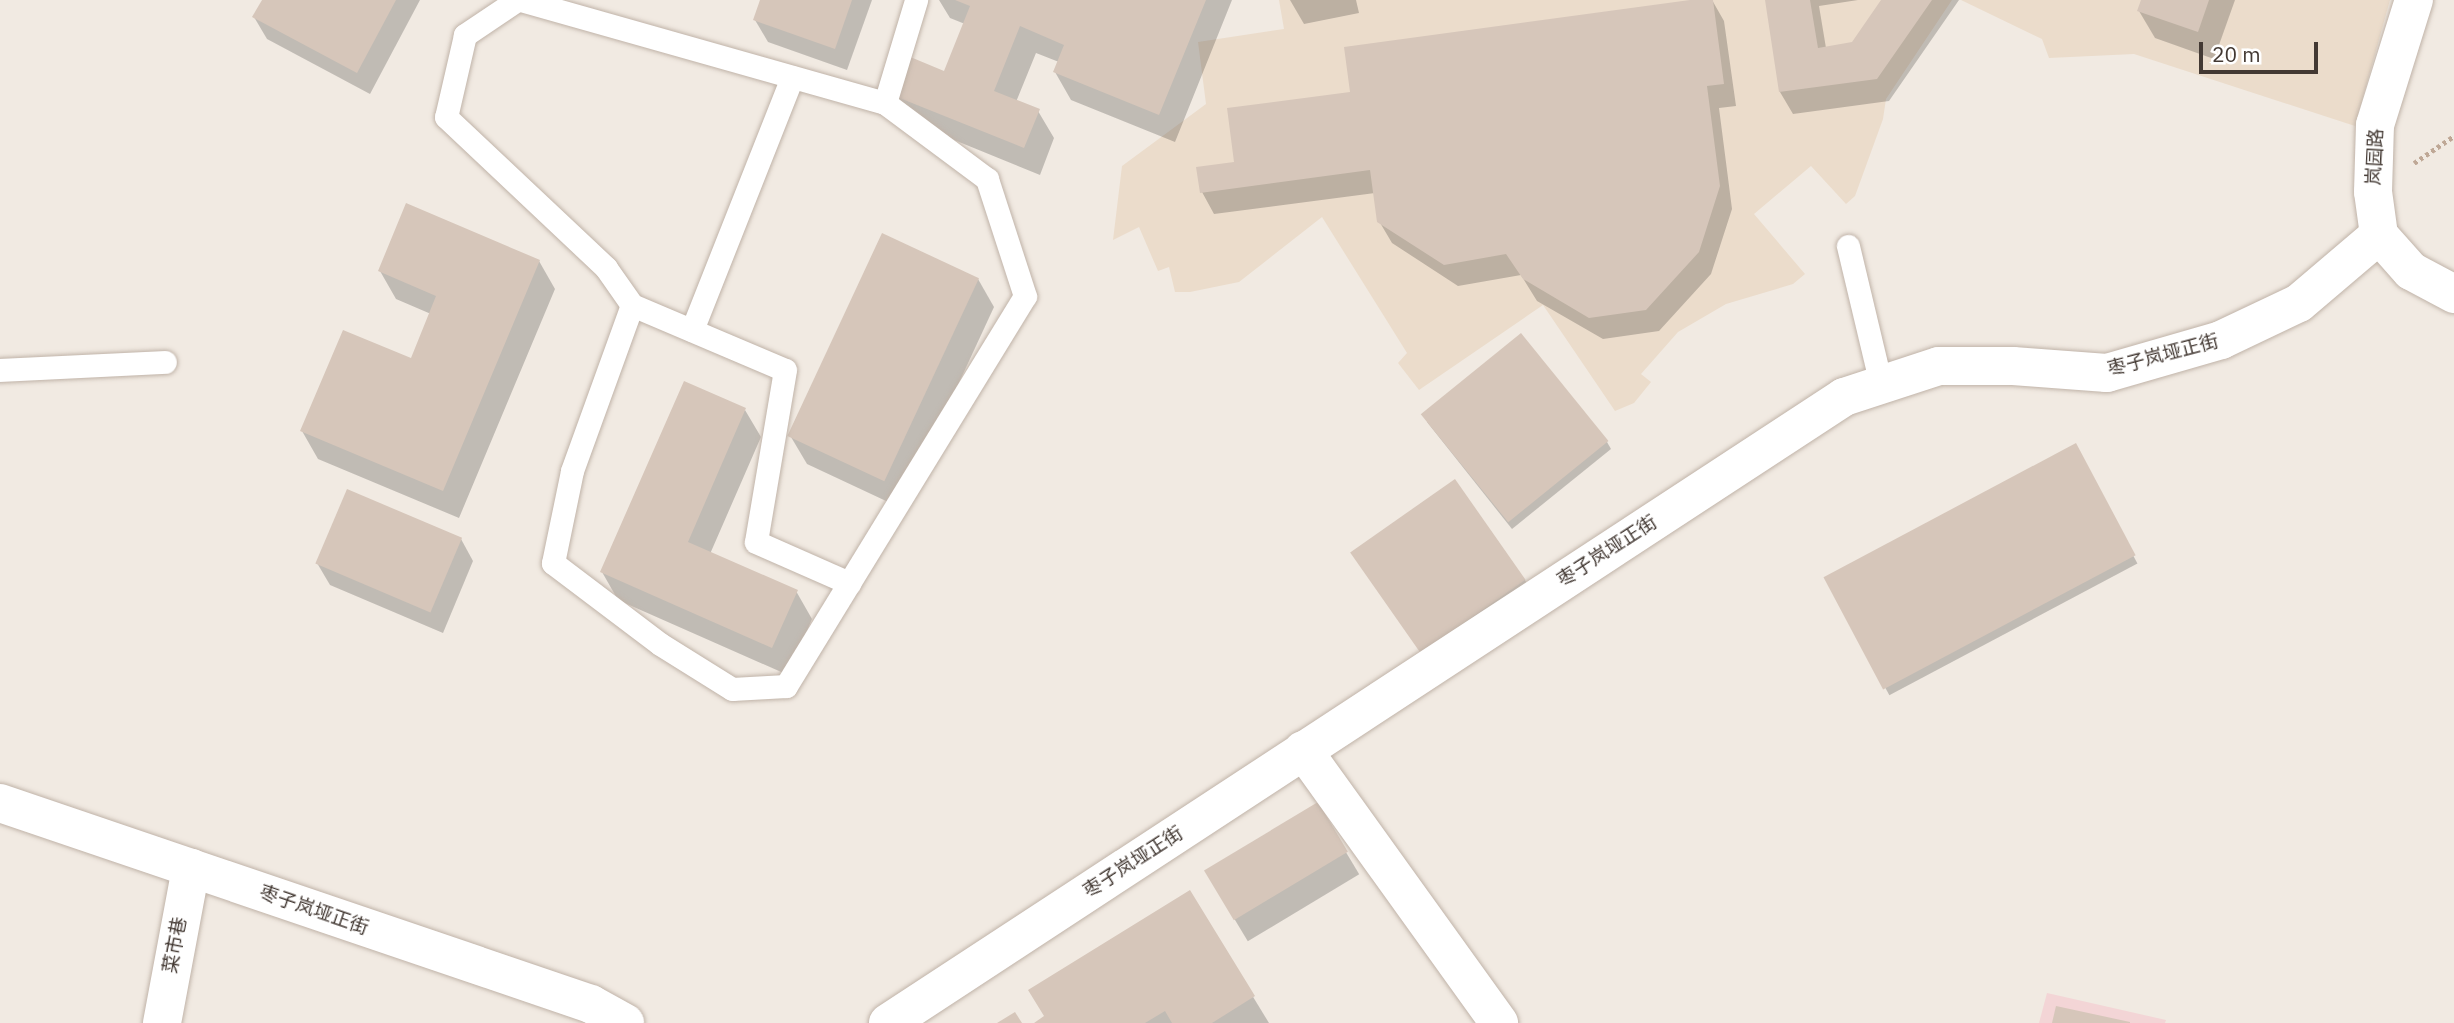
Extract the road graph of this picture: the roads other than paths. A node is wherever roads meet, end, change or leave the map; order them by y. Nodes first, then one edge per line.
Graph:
1 (520, 0) edge
2 (916, 0) edge
3 (2414, 0) edge
4 (792, 76) junction
5 (885, 103) junction
6 (2379, 235) junction
7 (1848, 246) dead end
8 (2454, 294) edge
9 (632, 305) junction
10 (692, 330) junction
11 (165, 362) dead end
12 (0, 370) edge
13 (1881, 385) junction
14 (849, 583) junction
15 (1303, 751) junction
16 (0, 803) edge
17 (191, 868) junction
18 (162, 1023) edge
19 (625, 1023) edge
20 (888, 1023) edge
21 (1499, 1023) edge

1 - 4 lane
1 - 9 lane
2 - 5 lane
3 - 6 street, 岚园路
4 - 5 lane
4 - 10 lane
5 - 14 lane
6 - 8 street
6 - 13 street, 枣子岚垭正街
7 - 13 lane
9 - 10 lane
9 - 14 lane
10 - 14 lane
11 - 12 lane
13 - 15 street, 枣子岚垭正街
15 - 20 street, 枣子岚垭正街
15 - 21 street
16 - 17 street, 枣子岚垭正街
17 - 18 street, 菜市巷
17 - 19 street, 枣子岚垭正街

